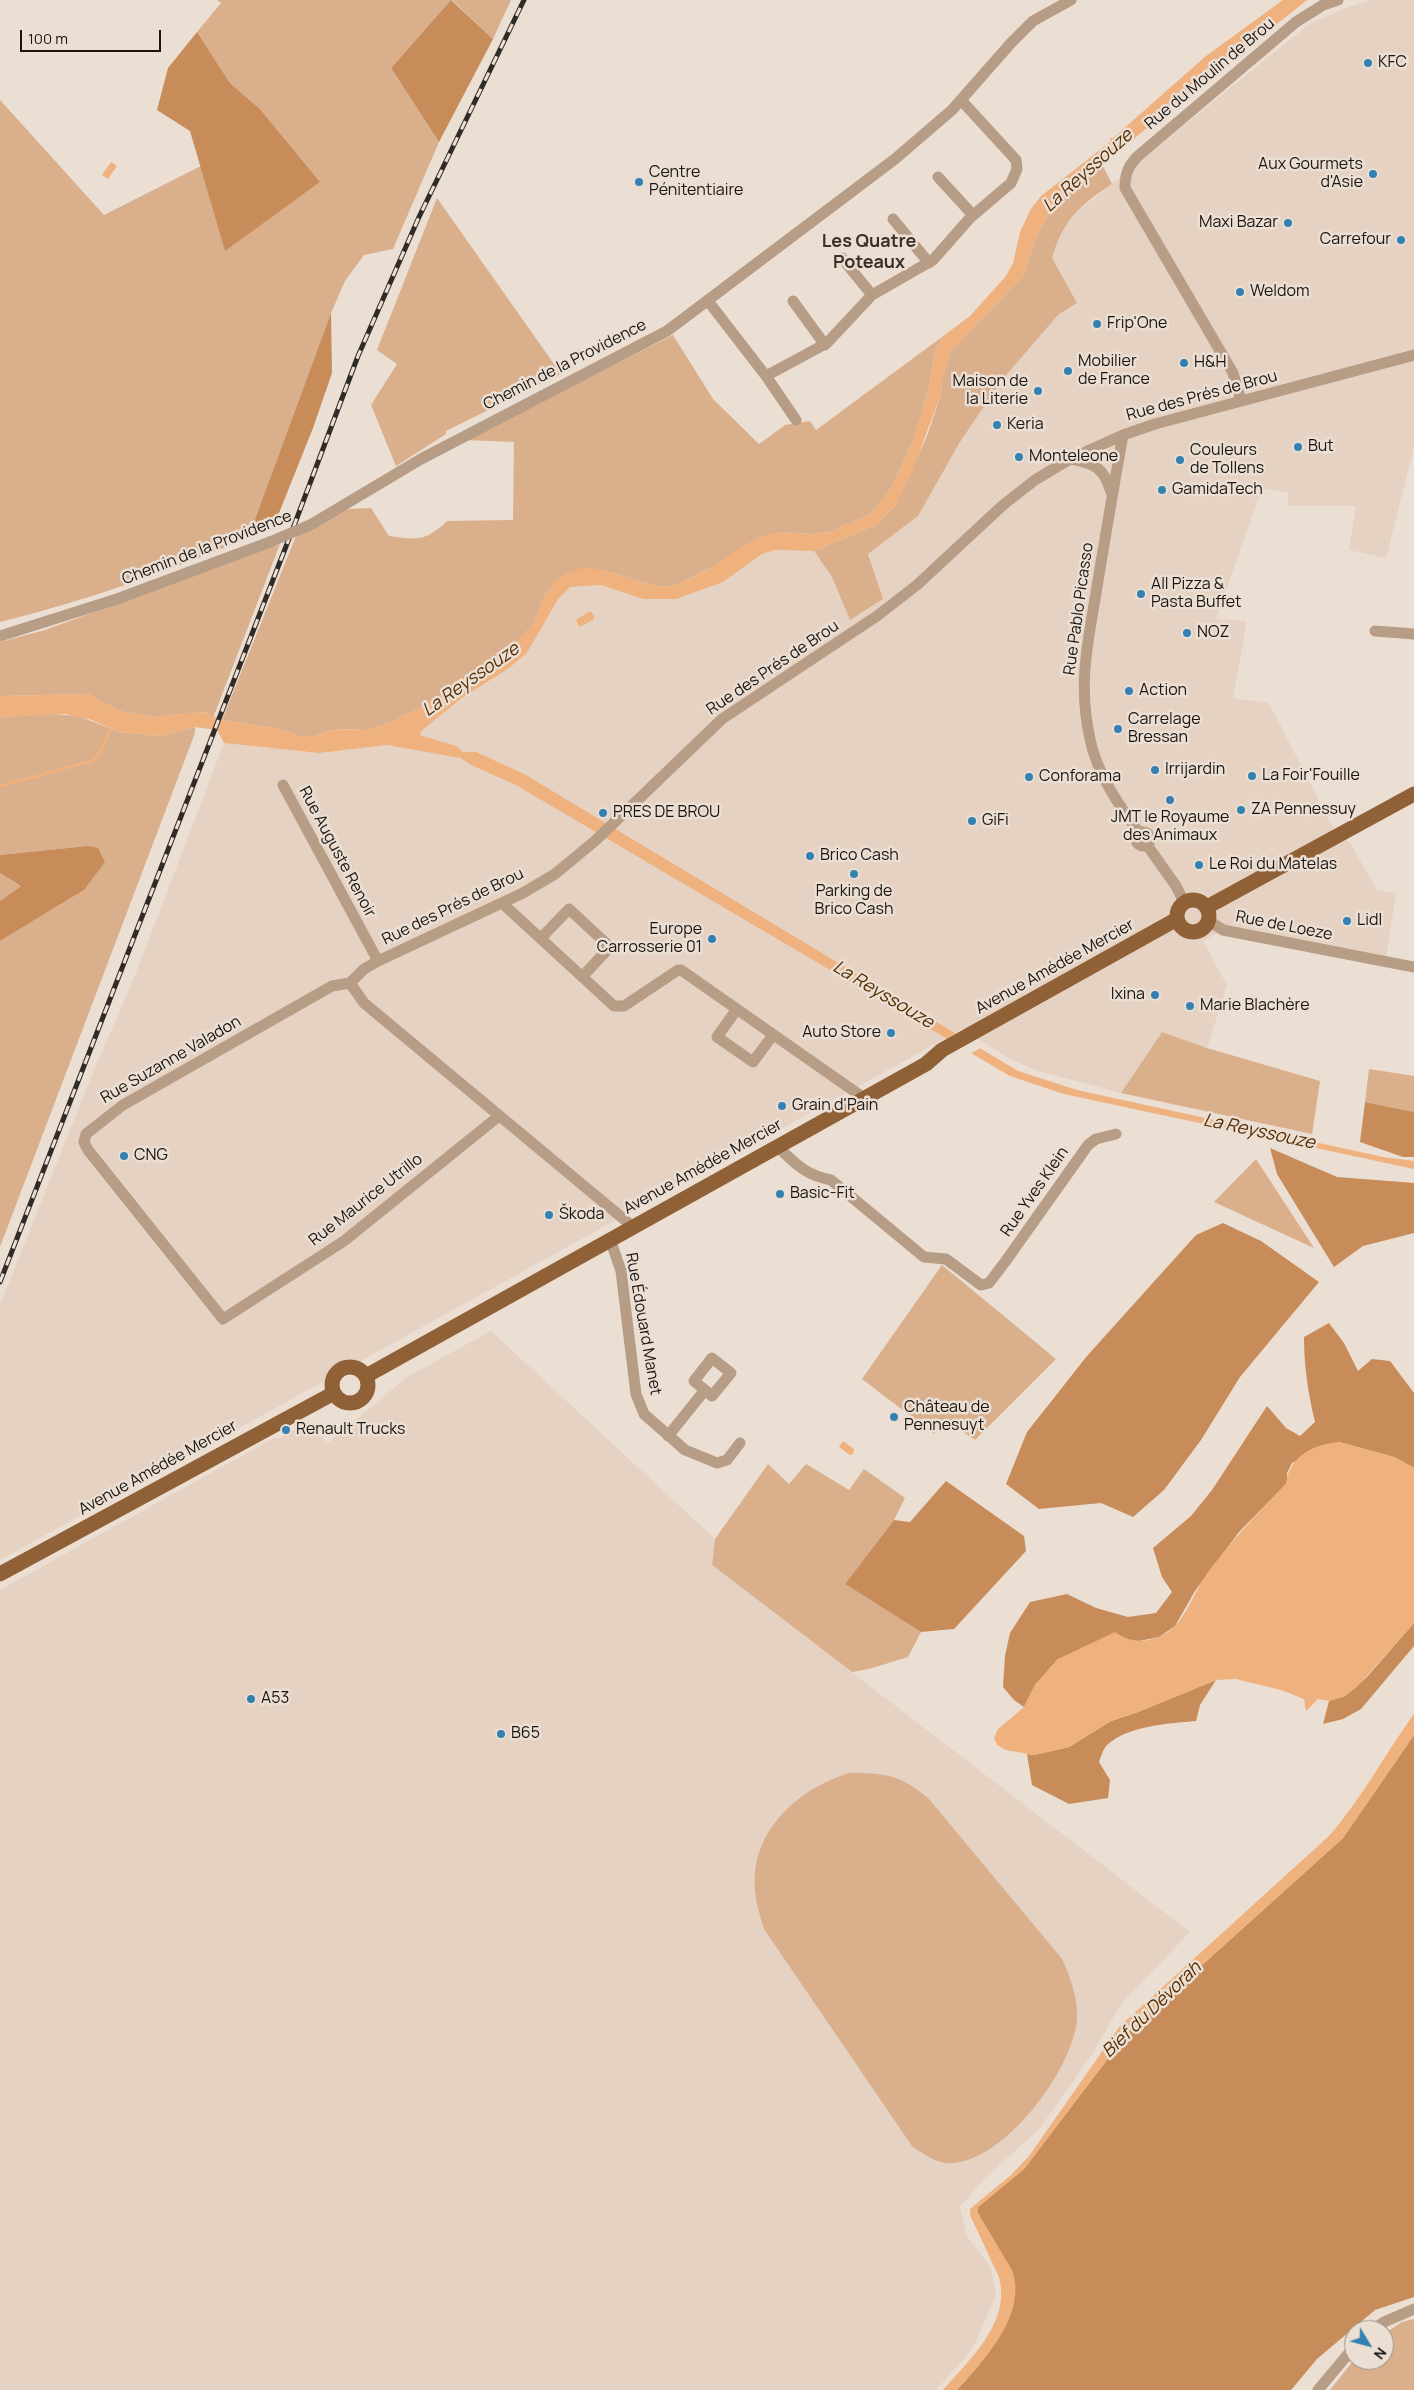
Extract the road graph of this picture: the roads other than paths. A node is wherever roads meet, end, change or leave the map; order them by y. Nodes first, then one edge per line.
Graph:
1 (1071, 0) edge
2 (1338, 0) edge
3 (961, 100) junction
4 (938, 177) dead end
5 (974, 215) junction
6 (893, 219) dead end
7 (842, 258) dead end
8 (929, 263) junction
9 (872, 295) junction
10 (708, 301) junction
11 (793, 301) dead end
12 (824, 345) junction
13 (1414, 355) edge
14 (766, 376) junction
15 (1241, 401) junction
16 (796, 420) dead end
17 (1123, 435) junction
18 (1070, 460) junction
19 (1112, 496) junction
20 (1375, 631) dead end
21 (1414, 634) edge
22 (0, 636) edge
23 (283, 785) dead end
24 (1414, 794) edge
25 (1184, 902) junction
26 (502, 903) junction
27 (1208, 914) junction
28 (1179, 923) junction
29 (541, 938) junction
30 (378, 961) junction
31 (1414, 967) edge
32 (582, 977) junction
33 (350, 983) junction
34 (737, 1009) junction
35 (773, 1035) junction
36 (864, 1098) junction
37 (499, 1116) junction
38 (1116, 1134) dead end
39 (778, 1147) junction
40 (632, 1226) junction
41 (610, 1239) junction
42 (223, 1319) joint
43 (366, 1376) junction
44 (705, 1390) dead end
45 (334, 1393) junction
46 (668, 1436) junction
47 (740, 1443) dead end
48 (0, 1574) edge
49 (1414, 2309) edge
50 (1389, 2320) edge
51 (1344, 2359) edge
52 (1318, 2390) edge

1 - 3 street, Chemin de la Providence
2 - 15 street, Rue du Moulin de Brou
3 - 5 street
3 - 10 street, Chemin de la Providence
4 - 5 street
5 - 8 street
6 - 8 street
7 - 9 street
8 - 9 street
9 - 12 street
10 - 14 street
10 - 22 street, Chemin de la Providence, bridge
11 - 12 street
12 - 14 street
13 - 15 street, Rue des Prés de Brou
14 - 16 street
15 - 17 street, Rue des Prés de Brou
17 - 18 street, Rue des Prés de Brou
17 - 19 street, Rue Pablo Picasso
18 - 19 street
18 - 26 street, Rue des Prés de Brou
19 - 25 street, Rue Pablo Picasso
20 - 21 street
23 - 30 street, Rue Auguste Renoir
24 - 27 main road
25 - 27 main road
25 - 28 main road
26 - 29 street
26 - 30 street, Rue des Prés de Brou
27 - 28 main road
27 - 31 street, Rue de Loeze
28 - 36 main road, Avenue Amédée Mercier
29 - 32 street
29 - 32 street
30 - 33 street, Rue des Prés de Brou
32 - 34 street
33 - 37 street
33 - 42 street, Rue Suzanne Valadon
34 - 35 street
34 - 35 street
35 - 36 street
36 - 39 main road, Avenue Amédée Mercier
37 - 40 street
37 - 42 street, Rue Maurice Utrillo
38 - 39 street, Rue Yves Klein
39 - 40 main road, Avenue Amédée Mercier
40 - 41 main road, Avenue Amédée Mercier
41 - 43 main road, Avenue Amédée Mercier
41 - 46 street, Rue Édouard Manet
43 - 45 main road
43 - 45 main road
44 - 46 street
45 - 48 main road, Avenue Amédée Mercier
46 - 47 street, Rue Édouard Manet
49 - 50 street
51 - 52 street

